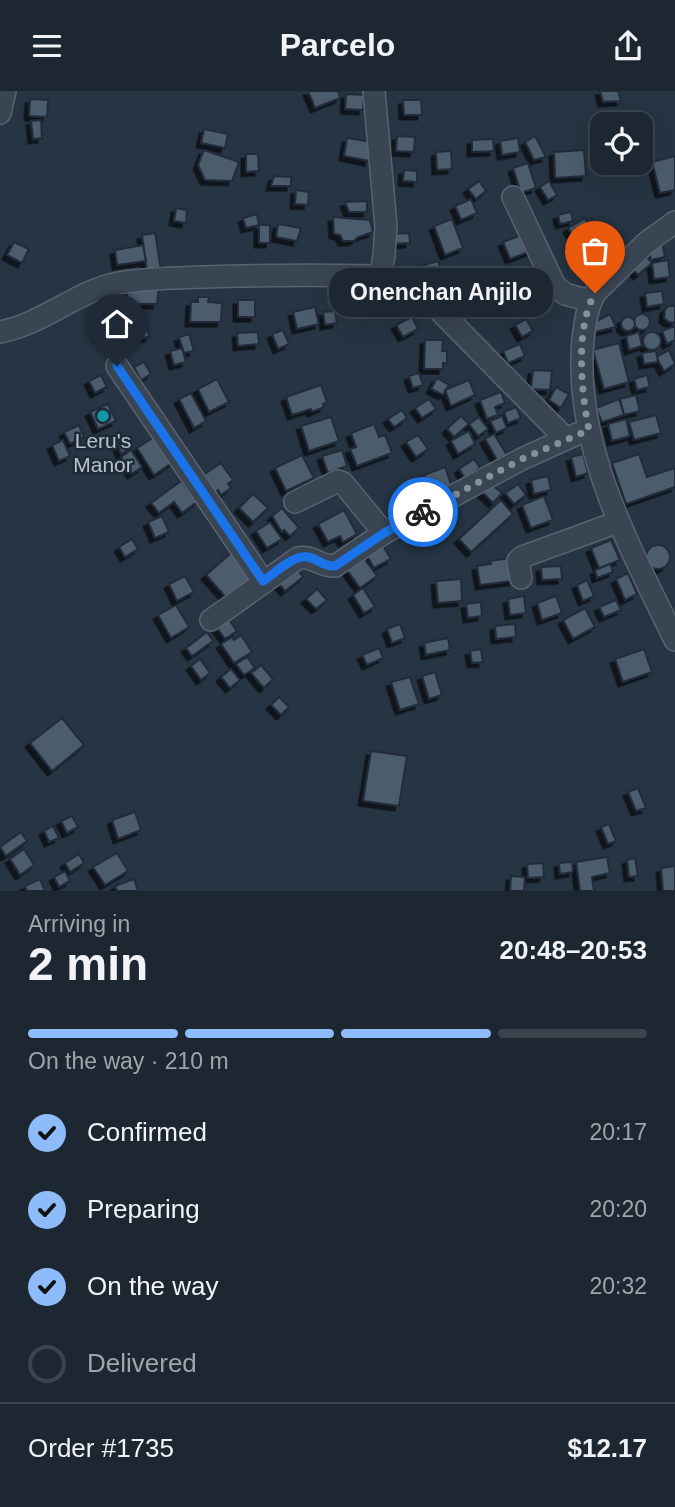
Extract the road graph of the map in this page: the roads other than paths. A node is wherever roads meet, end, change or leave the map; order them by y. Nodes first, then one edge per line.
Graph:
1 (5, 91) edge
2 (374, 91) edge
3 (0, 113) edge
4 (513, 197) dead end
5 (675, 222) edge
6 (380, 276) junction
7 (590, 301) junction
8 (0, 332) edge
9 (117, 366) dead end
10 (589, 430) junction
11 (566, 439) junction
12 (295, 502) dead end
13 (618, 522) junction
14 (384, 533) junction
15 (521, 578) dead end
16 (263, 581) junction
17 (211, 620) dead end
18 (675, 640) edge

1 - 3 street
2 - 6 street
4 - 7 street
5 - 7 street
6 - 8 street
6 - 11 street
7 - 10 street
9 - 16 street
10 - 11 street
10 - 13 street
11 - 14 street
12 - 14 street
13 - 15 street
13 - 18 street
14 - 16 street
16 - 17 street

